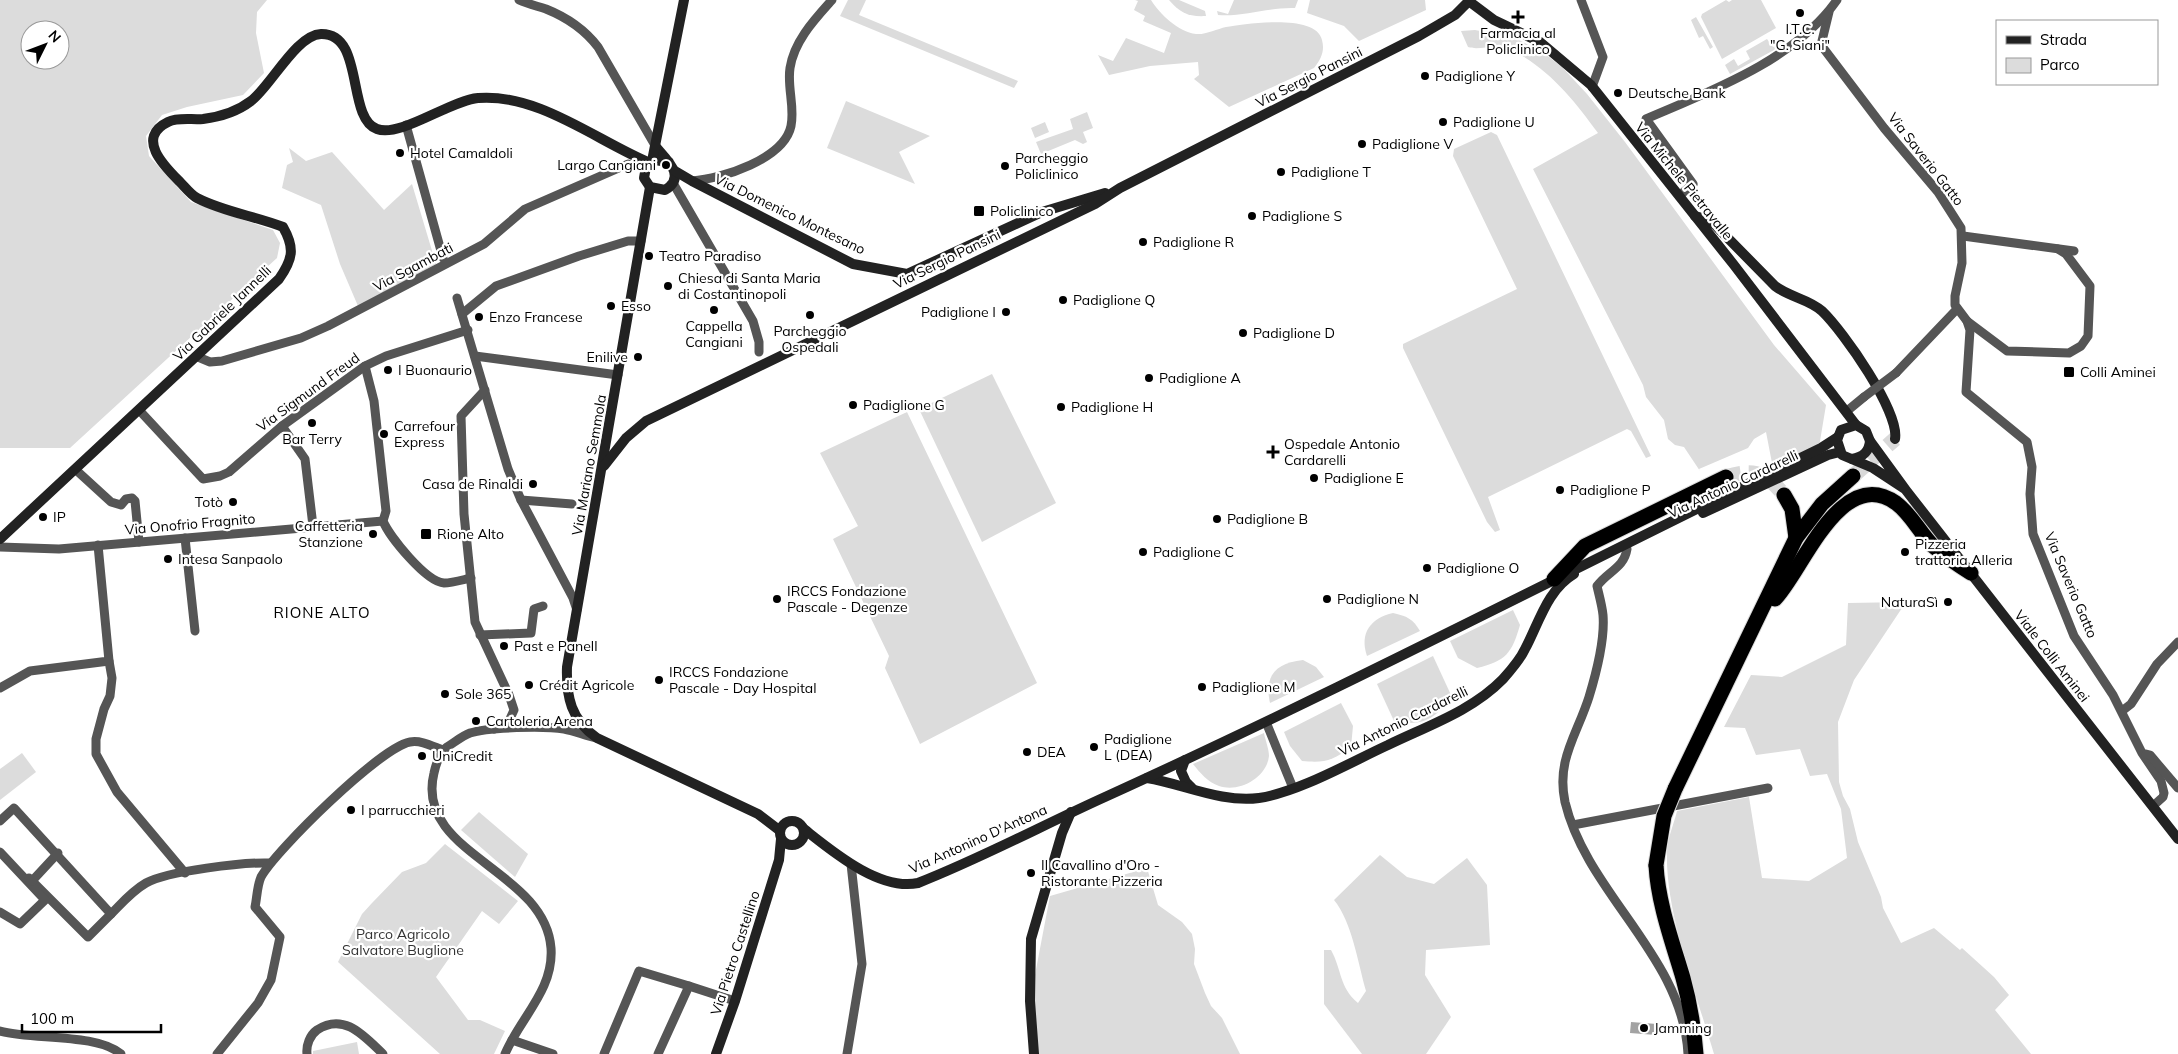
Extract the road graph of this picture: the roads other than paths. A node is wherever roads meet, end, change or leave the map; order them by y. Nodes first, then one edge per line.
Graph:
1 (519, 0) edge
2 (684, 0) edge
3 (832, 0) edge
4 (1580, 0) edge
5 (1837, 0) edge
6 (1470, 1) edge
7 (1829, 12) junction
8 (1592, 86) junction
9 (406, 125) junction
10 (656, 147) junction
11 (629, 159) junction
12 (651, 162) junction
13 (672, 166) junction
14 (644, 172) junction
15 (692, 182) junction
16 (673, 184) junction
17 (650, 188) junction
18 (1120, 188) junction
19 (1679, 196) junction
20 (1695, 216) junction
21 (1963, 236) junction
22 (641, 241) junction
23 (2058, 249) junction
24 (2074, 251) dead end
25 (444, 258) dead end
26 (457, 298) dead end
27 (1957, 308) junction
28 (462, 314) junction
29 (1967, 321) junction
30 (468, 330) junction
31 (759, 352) dead end
32 (475, 356) junction
33 (198, 357) junction
34 (365, 366) junction
35 (618, 375) junction
36 (485, 390) junction
37 (139, 410) junction
38 (1846, 411) junction
39 (1856, 425) junction
40 (282, 426) junction
41 (1838, 436) junction
42 (1896, 439) dead end
43 (1870, 441) junction
44 (1840, 452) junction
45 (1852, 458) junction
46 (604, 466) junction
47 (76, 470) junction
48 (1853, 476) tunnel mouth
49 (1726, 477) tunnel mouth
50 (1905, 489) junction
51 (1784, 495) tunnel mouth
52 (521, 500) junction
53 (572, 504) dead end
54 (383, 520) junction
55 (313, 526) junction
56 (185, 538) junction
57 (1796, 538) junction
58 (0, 540) edge
59 (138, 542) junction
60 (98, 545) junction
61 (0, 547) edge
62 (1627, 549) junction
63 (1970, 573) junction
64 (471, 578) junction
65 (1554, 579) junction
66 (543, 606) dead end
67 (577, 613) junction
68 (1761, 613) junction
69 (195, 631) dead end
70 (480, 635) junction
71 (2178, 642) edge
72 (108, 660) junction
73 (0, 688) edge
74 (2122, 712) junction
75 (1266, 722) junction
76 (494, 729) junction
77 (597, 738) junction
78 (443, 750) junction
79 (2142, 753) junction
80 (1185, 760) junction
81 (1146, 778) junction
82 (1293, 788) junction
83 (1768, 788) dead end
84 (1193, 789) junction
85 (2173, 790) edge
86 (2153, 806) junction
87 (1071, 812) junction
88 (0, 821) edge
89 (1573, 825) junction
90 (804, 833) junction
91 (780, 834) junction
92 (2178, 839) edge
93 (793, 845) junction
94 (0, 848) edge
95 (0, 852) edge
96 (58, 853) junction
97 (779, 860) junction
98 (270, 863) junction
99 (852, 864) junction
100 (185, 873) junction
101 (32, 881) junction
102 (0, 912) edge
103 (111, 914) junction
104 (689, 986) junction
105 (735, 1001) junction
106 (0, 1031) edge
107 (512, 1040) junction
108 (121, 1054) edge
109 (217, 1054) edge
110 (307, 1054) edge
111 (383, 1054) edge
112 (505, 1054) edge
113 (553, 1054) edge
114 (604, 1054) edge
115 (658, 1054) edge
116 (716, 1054) edge
117 (846, 1054) edge
118 (1034, 1054) edge
119 (1688, 1054) edge
120 (1696, 1054) edge

1 - 10 street
2 - 10 main road
3 - 15 street
4 - 8 street
5 - 7 street
6 - 8 main road, Via Michele Pietravalle
6 - 18 main road, Via Sergio Pansini
7 - 19 street
7 - 21 street, Via Saverio Gatto
8 - 19 main road, Via Michele Pietravalle
9 - 11 main road, Via Gabriele Jannelli
9 - 25 street
9 - 33 main road, Via Gabriele Jannelli
10 - 12 main road
10 - 13 main road, Via Domenico Montesano
11 - 12 main road, Via Gabriele Jannelli
11 - 14 main road, Via Gabriele Jannelli
11 - 33 street, Via Sgambati
12 - 13 main road
12 - 14 main road
13 - 15 main road, Via Domenico Montesano
13 - 16 main road
14 - 17 main road
15 - 18 main road, Via Domenico Montesano
16 - 17 main road
16 - 31 street
17 - 22 main road, Via Mariano Semmola
18 - 46 main road, Via Sergio Pansini
19 - 20 main road, Via Michele Pietravalle
20 - 38 main road, Via Michele Pietravalle
20 - 42 main road
21 - 23 street
21 - 27 street, Via Saverio Gatto
22 - 28 street
22 - 35 main road, Via Mariano Semmola
23 - 24 street
23 - 29 street
26 - 28 street
27 - 29 street
27 - 38 street, bridge
28 - 30 street
29 - 74 street, Via Saverio Gatto
30 - 32 street
30 - 34 street, Via Sigmund Freud
32 - 35 street
32 - 36 street
33 - 37 main road, Via Gabriele Jannelli
34 - 40 street, Via Sigmund Freud
34 - 54 street
35 - 46 main road, Via Mariano Semmola
36 - 52 street
36 - 64 street
37 - 40 street, Via Sigmund Freud
37 - 47 main road, Via Gabriele Jannelli
38 - 39 main road, Via Michele Pietravalle
39 - 41 main road
39 - 43 main road
40 - 55 street
41 - 44 main road
41 - 65 main road, Via Antonio Cardarelli
43 - 45 main road
43 - 50 main road, Viale Colli Aminei
44 - 45 main road
44 - 62 main road, Via Antonio Cardarelli
45 - 50 main road
46 - 67 main road, Via Mariano Semmola
47 - 58 main road, Via Gabriele Jannelli
47 - 59 street
48 - 57 highway
49 - 65 highway
50 - 63 main road, Viale Colli Aminei
51 - 57 highway
52 - 53 street
52 - 67 street
54 - 55 street, Via Onofrio Fragnito
54 - 64 street
55 - 56 street, Via Onofrio Fragnito
56 - 59 street, Via Onofrio Fragnito
56 - 69 street
57 - 68 highway
59 - 60 street, Via Onofrio Fragnito
60 - 61 street, Via Onofrio Fragnito
60 - 72 street
62 - 82 main road, Via Antonio Cardarelli
62 - 89 street
63 - 68 highway
63 - 86 main road, Viale Colli Aminei
64 - 70 street
65 - 75 main road, Via Antonio Cardarelli
66 - 70 street
67 - 77 main road, Via Mariano Semmola
68 - 120 highway, bridge
70 - 76 street
71 - 74 street
72 - 73 street
72 - 100 street
74 - 79 street, Via Saverio Gatto
75 - 80 main road, Via Antonio Cardarelli
75 - 82 street
76 - 77 street
76 - 78 street
77 - 91 main road
78 - 98 street
78 - 107 street
79 - 85 street, Via Saverio Gatto
79 - 85 street
80 - 81 main road, Via Antonio Cardarelli
80 - 84 main road
81 - 84 main road, Via Antonio Cardarelli
81 - 87 main road, Via Antonio Cardarelli
82 - 84 main road, Via Antonio Cardarelli
83 - 89 street
85 - 86 street
86 - 92 main road, Viale Colli Aminei
87 - 99 main road, Via Antonino D'Antona
87 - 118 main road
88 - 96 street
89 - 119 street
90 - 91 main road
90 - 93 main road
90 - 99 main road, Via Antonino D'Antona
91 - 93 main road
91 - 97 main road, Via Pietro Castellino
93 - 97 main road, Via Pietro Castellino
94 - 101 street
95 - 102 street
96 - 101 street
96 - 103 street
97 - 105 main road, Via Pietro Castellino
98 - 100 street
98 - 109 street
99 - 117 street
100 - 103 street
101 - 103 street
104 - 105 street
104 - 114 street
104 - 115 street
105 - 116 main road, Via Pietro Castellino
106 - 108 street
107 - 112 street
107 - 113 street
110 - 111 street

